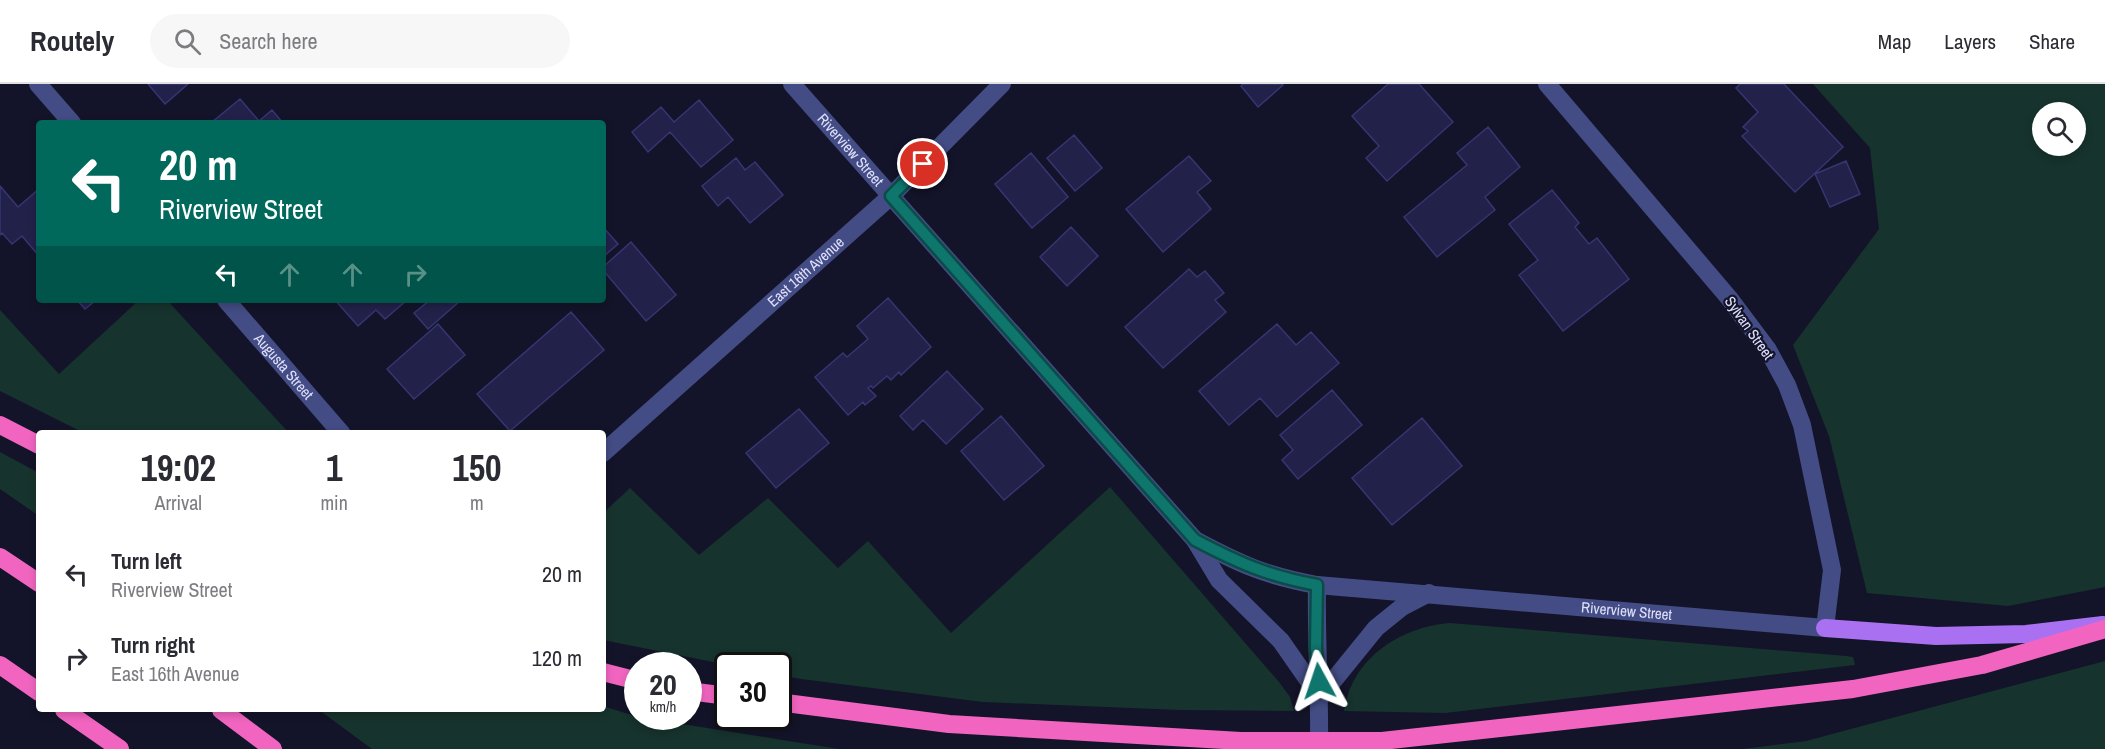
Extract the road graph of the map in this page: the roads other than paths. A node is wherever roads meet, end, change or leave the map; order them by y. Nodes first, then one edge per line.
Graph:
1 (38, 84) edge
2 (792, 84) edge
3 (1002, 84) edge
4 (1547, 84) edge
5 (69, 120) edge
6 (891, 196) junction
7 (229, 303) edge
8 (0, 425) edge
9 (339, 430) edge
10 (36, 443) edge
11 (606, 450) edge
12 (1195, 540) junction
13 (0, 557) edge
14 (36, 581) edge
15 (1317, 585) junction
16 (1429, 593) junction
17 (2105, 627) edge
18 (1825, 628) junction
19 (0, 665) edge
20 (606, 673) edge
21 (624, 677) edge
22 (36, 690) edge
23 (1320, 697) junction
24 (792, 704) edge
25 (67, 712) edge
26 (224, 712) edge
27 (115, 746) edge
28 (273, 749) edge
29 (1319, 749) edge

1 - 5 street
2 - 6 street, Riverview Street
3 - 6 street, East 16th Avenue
4 - 18 street, Sylvan Street
6 - 11 street, East 16th Avenue
6 - 12 street, Riverview Street
7 - 9 street, Augusta Street
8 - 10 highway
12 - 15 street, Riverview Street
12 - 23 street, Riverview Street
13 - 14 highway
15 - 16 street, Riverview Street
15 - 23 street
16 - 18 street, Riverview Street
16 - 23 street
17 - 18 main road
17 - 24 highway, bridge
19 - 22 highway
20 - 21 highway
23 - 29 street
25 - 27 highway
26 - 28 highway

